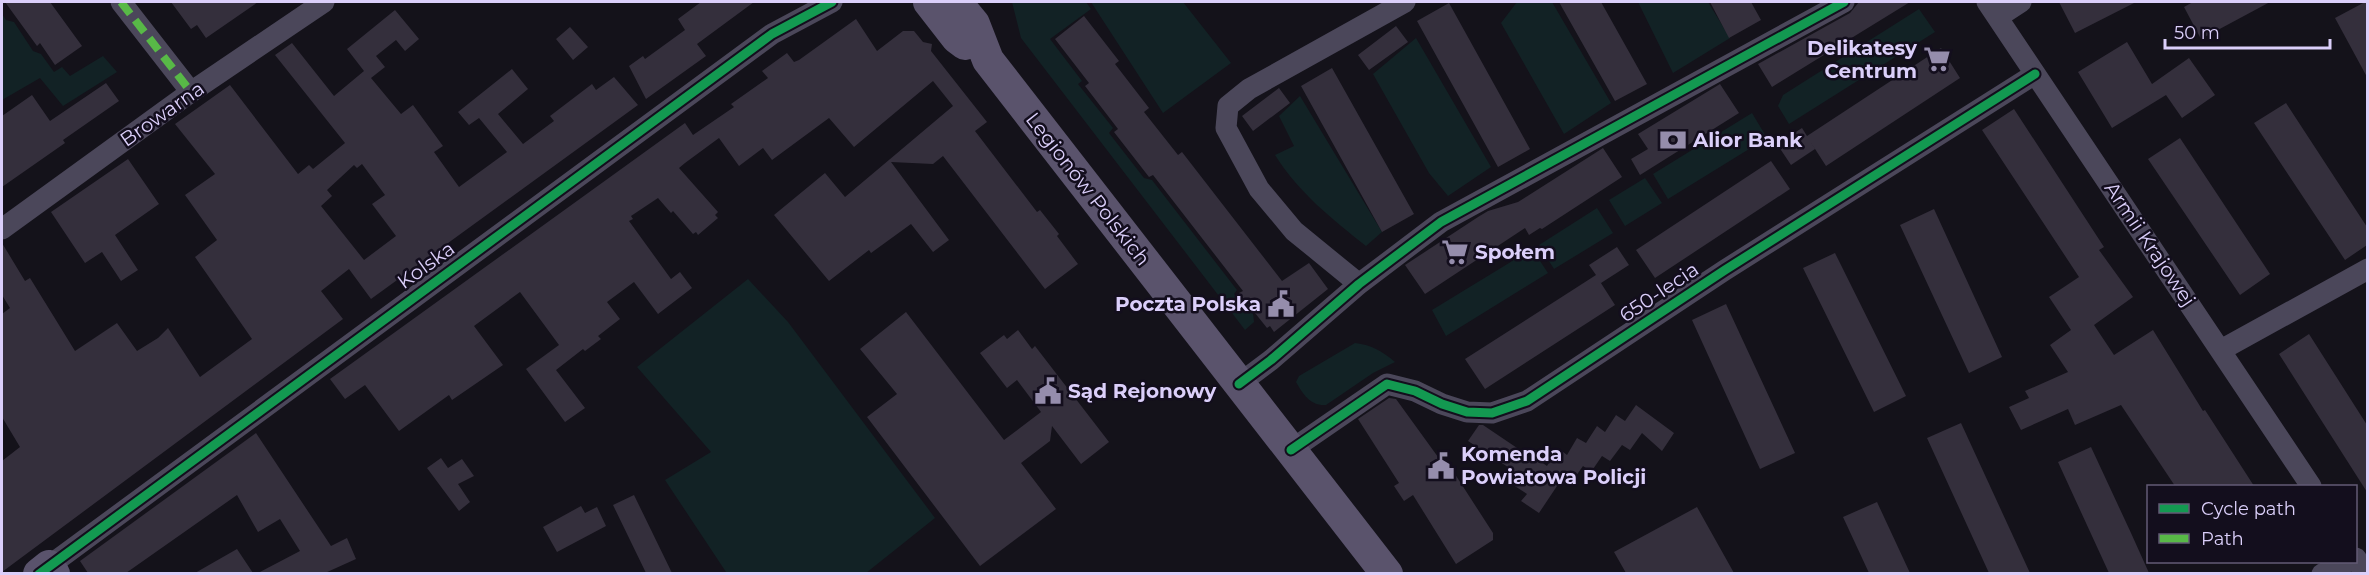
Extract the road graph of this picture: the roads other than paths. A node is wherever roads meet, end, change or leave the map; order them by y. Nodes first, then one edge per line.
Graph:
1 (121, 2) edge
2 (324, 2) edge
3 (804, 2) edge
4 (832, 2) edge
5 (929, 2) edge
6 (956, 2) edge
7 (1405, 2) edge
8 (1844, 2) edge
9 (2021, 2) edge
10 (1993, 9) edge
11 (772, 34) junction
12 (988, 60) junction
13 (2035, 74) junction
14 (191, 92) junction
15 (2, 229) edge
16 (2367, 269) edge
17 (1359, 284) junction
18 (2221, 350) junction
19 (1239, 384) junction
20 (1291, 450) junction
21 (2310, 485) edge
22 (2343, 563) edge
23 (47, 571) edge
24 (1387, 573) edge
25 (2322, 573) edge

1 - 14 street
2 - 14 street, Browarna
3 - 11 street, Kolska
4 - 11 street, Kolska
5 - 12 street, Legionów Polskich
6 - 12 street, Legionów Polskich
7 - 17 street
8 - 17 street
9 - 10 street
10 - 13 street, Armii Krajowej
11 - 23 street, Kolska
12 - 19 street, Legionów Polskich
13 - 18 street, Armii Krajowej
13 - 20 street, 650-lecia
14 - 15 street, Browarna
16 - 18 street
17 - 19 street
18 - 21 street, Armii Krajowej
19 - 20 street, Legionów Polskich
20 - 24 street, Legionów Polskich
22 - 25 street

